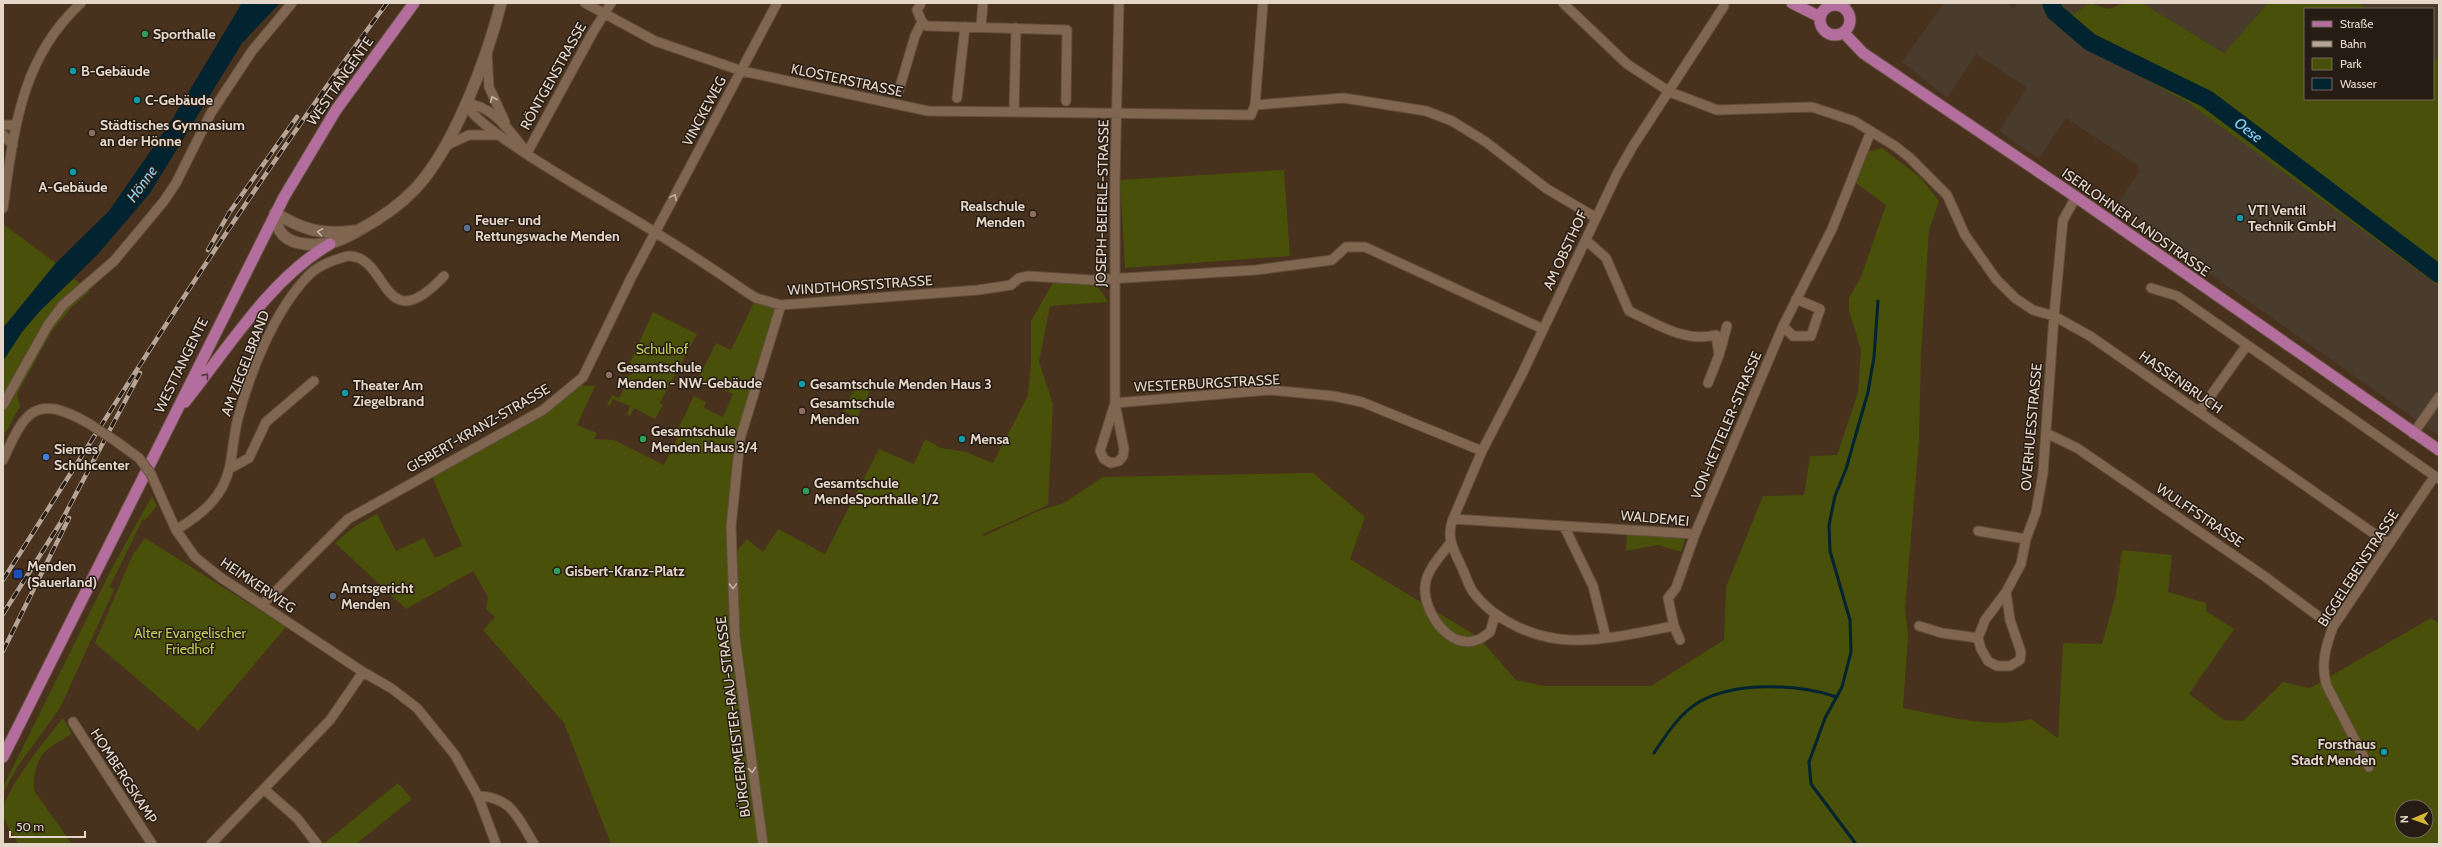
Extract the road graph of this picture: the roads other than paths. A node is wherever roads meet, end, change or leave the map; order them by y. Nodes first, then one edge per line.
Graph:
1 (81, 3) edge
2 (292, 3) edge
3 (414, 3) edge
4 (501, 3) edge
5 (586, 3) edge
6 (612, 3) edge
7 (777, 3) edge
8 (921, 3) edge
9 (983, 3) edge
10 (1119, 3) edge
11 (1262, 3) edge
12 (1563, 3) edge
13 (1792, 3) edge
14 (1845, 5) edge
15 (1724, 6) dead end
16 (604, 13) junction
17 (1820, 17) junction
18 (922, 22) junction
19 (965, 27) junction
20 (981, 27) junction
21 (1016, 28) junction
22 (1844, 33) junction
23 (487, 52) junction
24 (742, 71) junction
25 (899, 90) dead end
26 (1670, 92) junction
27 (957, 98) dead end
28 (1066, 101) dead end
29 (466, 104) junction
30 (1255, 105) junction
31 (1014, 112) junction
32 (1118, 113) junction
33 (3, 124) edge
34 (16, 125) junction
35 (1871, 132) junction
36 (512, 134) junction
37 (3, 135) edge
38 (497, 135) junction
39 (13, 145) junction
40 (445, 146) junction
41 (528, 153) junction
42 (2076, 197) junction
43 (3, 208) edge
44 (275, 213) junction
45 (1596, 217) junction
46 (358, 230) junction
47 (655, 232) junction
48 (1586, 240) junction
49 (330, 244) junction
50 (444, 276) dead end
51 (1115, 280) junction
52 (2151, 288) dead end
53 (1796, 299) junction
54 (781, 305) junction
55 (2054, 316) junction
56 (1727, 326) dead end
57 (1783, 326) junction
58 (1542, 329) junction
59 (2247, 346) junction
60 (1719, 355) junction
61 (314, 381) dead end
62 (1708, 383) dead end
63 (2439, 397) edge
64 (1115, 402) junction
65 (3, 405) edge
66 (2199, 412) junction
67 (172, 418) junction
68 (2046, 433) junction
69 (2413, 434) junction
70 (2439, 450) edge
71 (1482, 451) junction
72 (3, 460) edge
73 (229, 469) junction
74 (2436, 478) edge
75 (1453, 519) junction
76 (1564, 526) junction
77 (176, 530) junction
78 (1978, 531) dead end
79 (1695, 534) junction
80 (2026, 539) junction
81 (1450, 543) junction
82 (2389, 544) junction
83 (2006, 592) junction
84 (262, 605) junction
85 (1495, 615) junction
86 (1674, 626) junction
87 (1919, 626) dead end
88 (2333, 627) junction
89 (1606, 638) junction
90 (1978, 638) junction
91 (1680, 640) dead end
92 (363, 672) junction
93 (73, 722) dead end
94 (3, 757) edge
95 (2369, 767) dead end
96 (265, 790) junction
97 (478, 796) junction
98 (152, 844) edge
99 (211, 844) edge
100 (317, 844) edge
101 (496, 844) edge
102 (534, 844) edge
103 (763, 844) edge

1 - 34 street
2 - 65 street
3 - 44 main road, WESTTANGENTE
4 - 23 street
5 - 16 street, KLOSTERSTRASSE
6 - 16 street, RÖNTGENSTRASSE
7 - 24 street, VINCKEWEG
8 - 18 street
9 - 20 street
10 - 32 street, JOSEPH-BEIERLE-STRASSE
11 - 30 street
12 - 26 street, HASSENBRUCH
13 - 17 main road
14 - 17 main road
14 - 22 main road
15 - 26 street, AM OBSTHOF
16 - 24 street, KLOSTERSTRASSE
16 - 41 street, RÖNTGENSTRASSE
17 - 22 main road
18 - 19 street
18 - 25 street
19 - 20 street
19 - 27 street
20 - 21 street
21 - 28 street
21 - 31 street
22 - 42 main road, ISERLOHNER LANDSTRASSE
23 - 29 street
36 -> 23 street, WINDTHORSTSTRASSE
24 - 31 street, KLOSTERSTRASSE
47 -> 24 street, VINCKEWEG
26 - 35 street, HASSENBRUCH
26 - 45 street, AM OBSTHOF
29 - 36 street, WINDTHORSTSTRASSE
29 - 38 street, WINDTHORSTSTRASSE
29 - 40 street
30 - 32 street, KLOSTERSTRASSE
30 - 45 street
31 - 32 street, KLOSTERSTRASSE
32 - 51 street, JOSEPH-BEIERLE-STRASSE
33 - 34 street
34 - 39 street
35 - 53 street, VON-KETTELER-STRASSE
35 - 55 street, HASSENBRUCH
36 - 41 street, WINDTHORSTSTRASSE
37 - 39 street
38 - 40 street
38 - 41 street, WINDTHORSTSTRASSE
39 - 43 street
40 - 46 street
41 - 47 street, WINDTHORSTSTRASSE
42 - 55 street
42 - 69 main road, ISERLOHNER LANDSTRASSE
46 -> 44 street
44 - 49 street
44 - 67 main road, WESTTANGENTE
45 - 48 street, AM OBSTHOF
46 - 49 street
47 - 54 street, WINDTHORSTSTRASSE
47 - 84 street, GISBERT-KRANZ-STRASSE
48 - 58 street, AM OBSTHOF
48 - 60 street
67 -> 49 main road
50 - 73 street, AM ZIEGELBRAND
51 - 54 street, WINDTHORSTSTRASSE
51 - 58 street, WINDTHORSTSTRASSE
51 - 64 street, JOSEPH-BEIERLE-STRASSE
52 - 59 street
53 - 57 street, VON-KETTELER-STRASSE
53 - 57 street
54 -> 103 street, BÜRGERMEISTER-RAU-STRASSE
55 - 66 street, HASSENBRUCH
55 - 68 street, OVERHUESSTRASSE
56 - 60 street
57 - 79 street, VON-KETTELER-STRASSE
58 - 71 street, AM OBSTHOF
59 - 66 street
59 - 74 street
60 - 62 street
61 - 73 street
63 - 69 street
64 - 64 street, JOSEPH-BEIERLE-STRASSE
64 - 71 street, WESTERBURGSTRASSE
66 - 82 street, HASSENBRUCH
67 - 94 main road, WESTTANGENTE
68 - 80 street, OVERHUESSTRASSE
68 - 88 street, WULFFSTRASSE
69 - 70 main road, ISERLOHNER LANDSTRASSE
71 - 75 street, AM OBSTHOF
72 - 77 street, HEIMKERWEG, bridge
73 - 77 street, AM ZIEGELBRAND
74 - 82 street, BIGGELEBENSTRASSE
75 - 76 street, WALDEMEI
75 - 81 street
76 - 79 street, WALDEMEI
76 - 89 street
77 - 84 street, HEIMKERWEG
78 - 80 street
79 - 86 street, WALDEMEI
80 - 83 street, OVERHUESSTRASSE
81 - 85 street
81 - 85 street
82 - 88 street, BIGGELEBENSTRASSE
83 - 90 street, OVERHUESSTRASSE
83 - 90 street
84 - 92 street, HEIMKERWEG
85 - 89 street
86 - 89 street
86 - 91 street, WALDEMEI
87 - 90 street
88 - 95 street, BIGGELEBENSTRASSE
92 - 96 street
92 - 97 street, HEIMKERWEG
93 - 98 street, HOMBERGSKAMP
96 - 99 street
96 - 100 street
97 - 101 street, HEIMKERWEG
97 - 102 street

